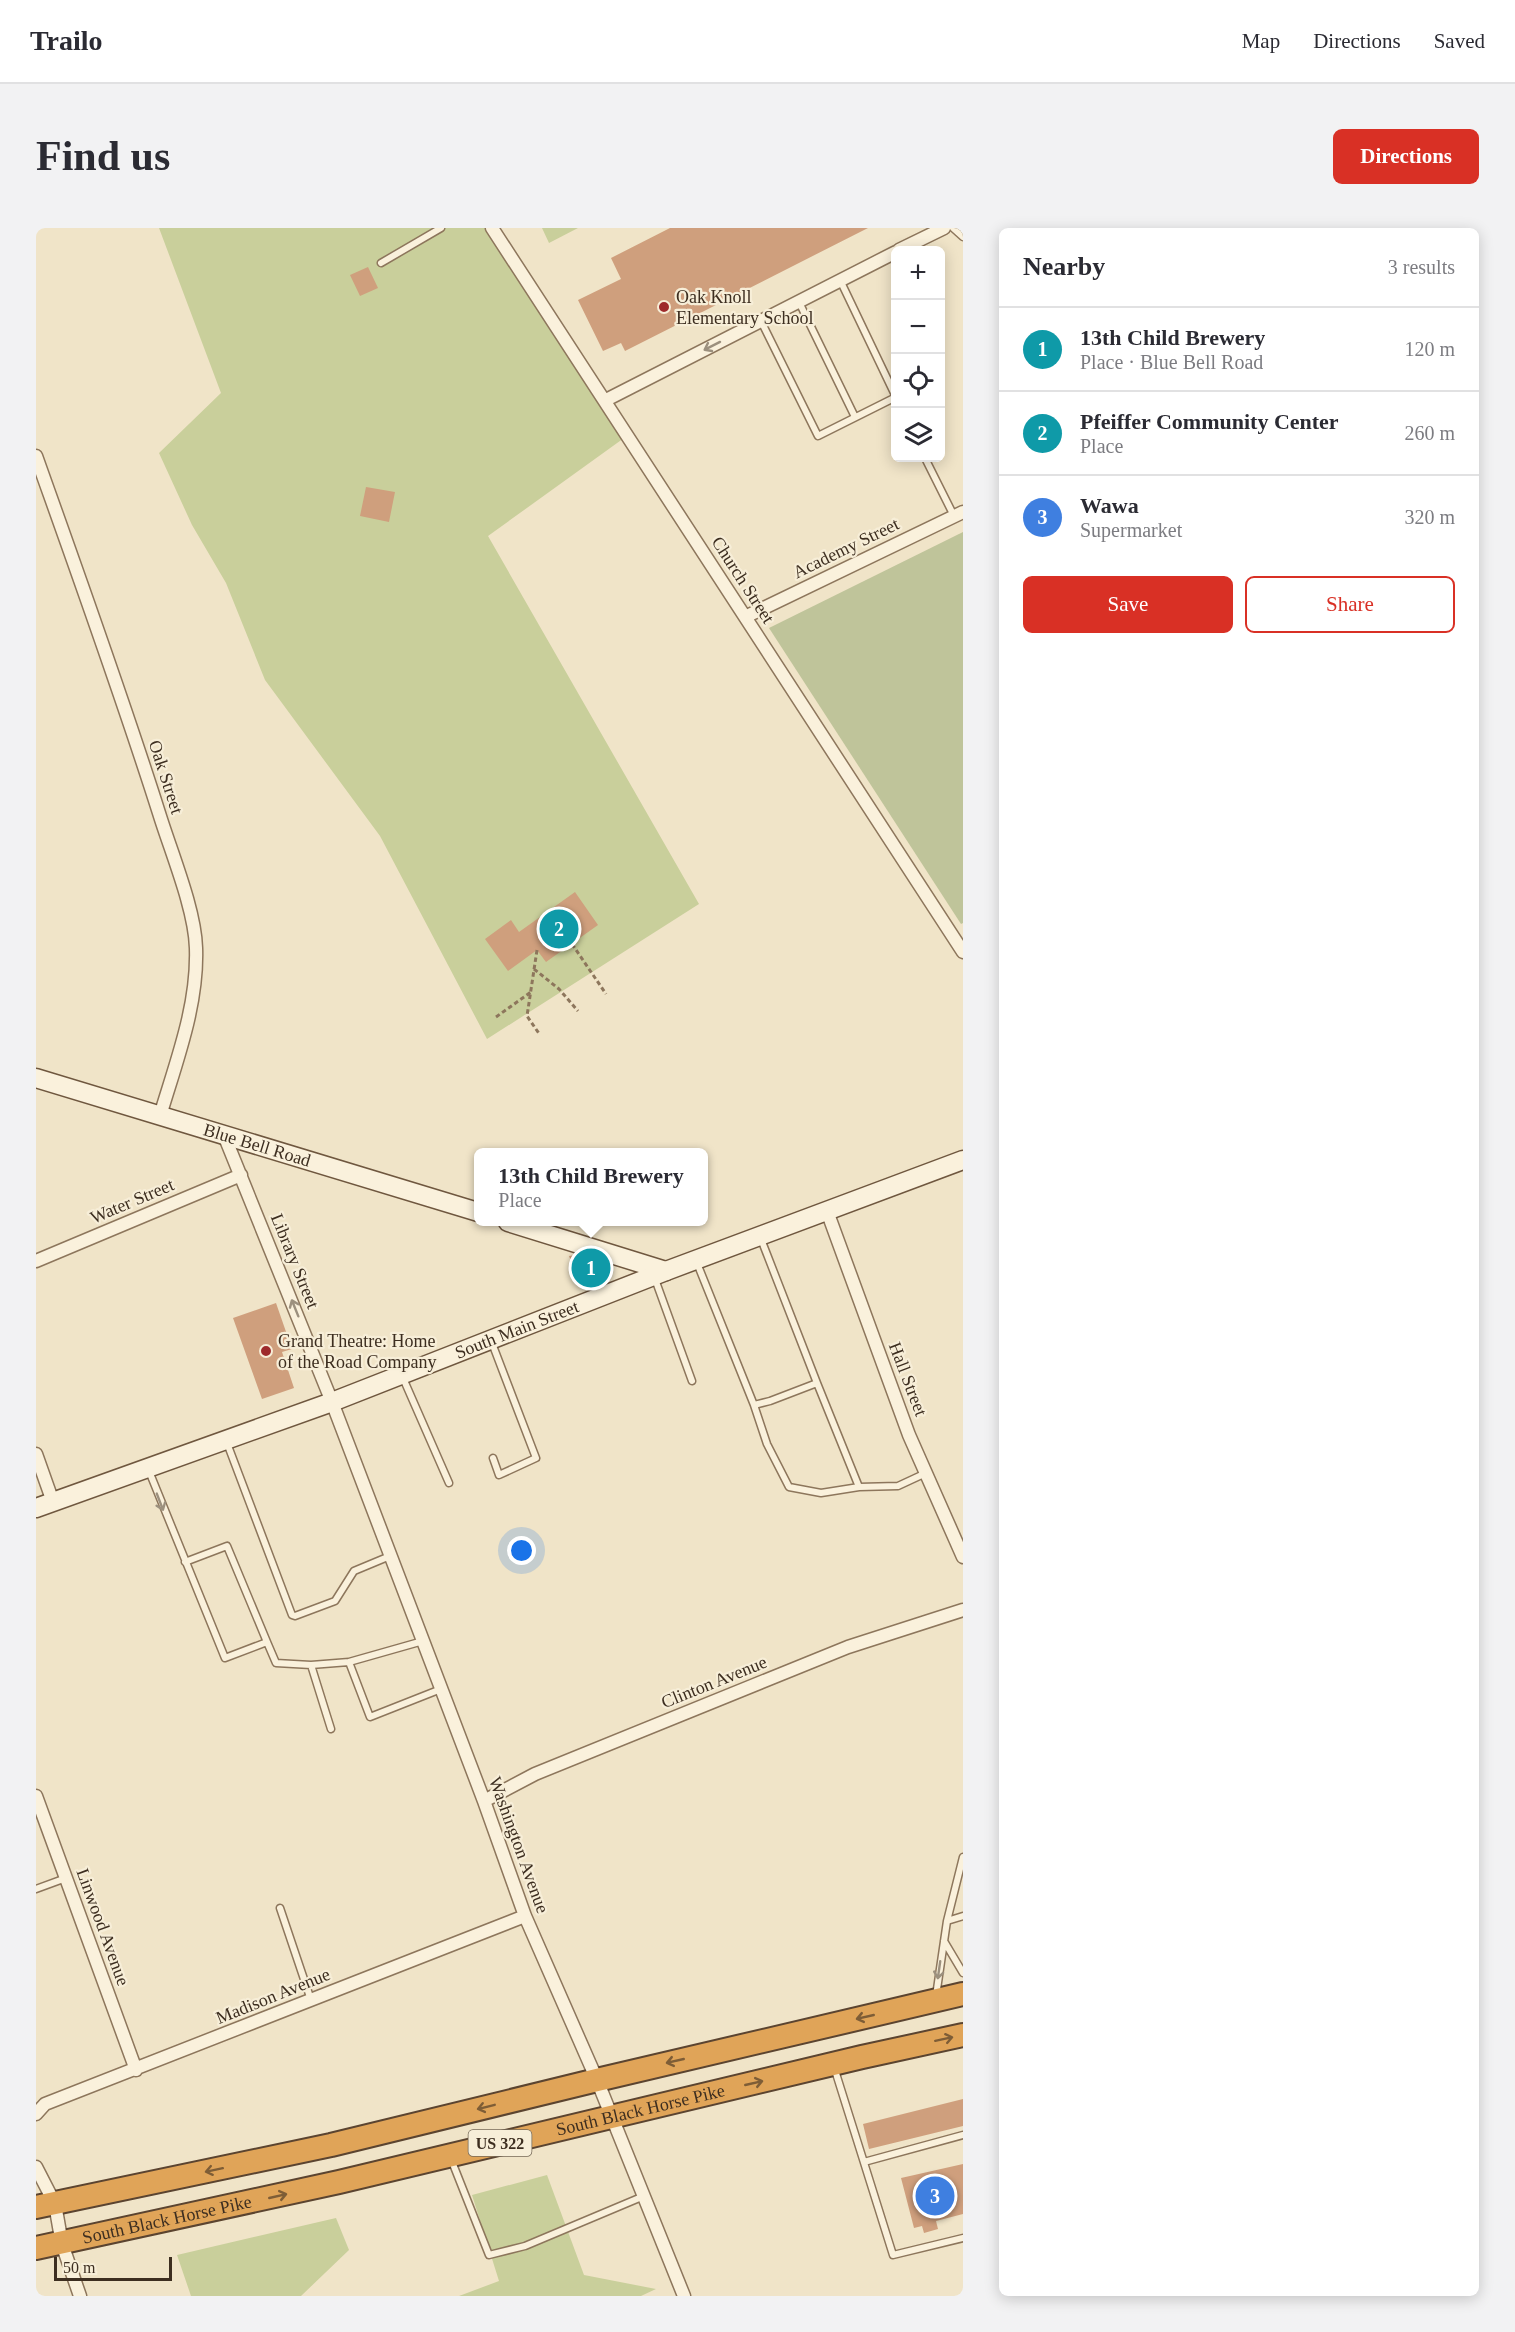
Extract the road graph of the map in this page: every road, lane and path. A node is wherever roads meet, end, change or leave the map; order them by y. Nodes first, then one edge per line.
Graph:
1 (441, 228) edge
2 (493, 228) edge
3 (944, 228) edge
4 (953, 228) edge
5 (921, 233) edge
6 (963, 237) edge
7 (904, 246) edge
8 (891, 254) edge
9 (381, 263) dead end
10 (840, 280) junction
11 (798, 302) junction
12 (760, 321) junction
13 (606, 400) junction
14 (855, 417) junction
15 (36, 456) edge
16 (927, 462) edge
17 (958, 514) edge
18 (745, 617) junction
19 (572, 944) dead end
20 (537, 950) dead end
21 (963, 952) edge
22 (534, 969) junction
23 (531, 992) junction
24 (606, 994) dead end
25 (578, 1011) dead end
26 (496, 1017) dead end
27 (540, 1035) dead end
28 (36, 1078) edge
29 (160, 1116) junction
30 (224, 1135) junction
31 (963, 1160) edge
32 (241, 1175) junction
33 (474, 1211) edge
34 (827, 1211) junction
35 (523, 1226) edge
36 (760, 1236) junction
37 (695, 1260) junction
38 (36, 1262) edge
39 (660, 1273) junction
40 (491, 1340) junction
41 (401, 1374) junction
42 (692, 1381) dead end
43 (817, 1383) junction
44 (332, 1402) junction
45 (754, 1405) junction
46 (226, 1440) junction
47 (36, 1454) edge
48 (493, 1458) dead end
49 (147, 1468) junction
50 (927, 1473) junction
51 (449, 1483) dead end
52 (859, 1487) junction
53 (44, 1505) edge
54 (391, 1556) junction
55 (963, 1557) edge
56 (185, 1562) junction
57 (963, 1610) edge
58 (423, 1641) junction
59 (267, 1642) junction
60 (349, 1662) junction
61 (311, 1665) junction
62 (441, 1689) junction
63 (331, 1729) dead end
64 (36, 1796) edge
65 (484, 1801) junction
66 (963, 1857) edge
67 (66, 1878) junction
68 (36, 1888) edge
69 (280, 1908) dead end
70 (525, 1916) junction
71 (963, 1916) edge
72 (947, 1921) junction
73 (944, 1940) junction
74 (963, 1973) edge
75 (963, 1994) edge
76 (311, 2001) junction
77 (935, 2001) junction
78 (963, 2035) edge
79 (833, 2064) junction
80 (136, 2070) junction
81 (597, 2080) junction
82 (36, 2114) edge
83 (612, 2116) junction
84 (963, 2135) edge
85 (331, 2145) junction
86 (450, 2156) junction
87 (864, 2162) junction
88 (36, 2167) edge
89 (339, 2182) junction
90 (644, 2196) junction
91 (46, 2205) edge
92 (963, 2238) edge
93 (62, 2244) junction
94 (36, 2248) edge
95 (80, 2296) edge
96 (684, 2296) edge

1 - 9 lane
2 - 13 street, Church Street
3 - 5 street
4 - 6 lane
5 - 7 street
8 - 10 street
10 - 11 street
10 - 14 lane
11 - 12 street
11 - 14 lane
12 -> 13 street
12 - 14 lane
13 - 18 street, Church Street
15 - 29 street, Oak Street
16 - 17 lane
17 - 18 street, Academy Street
18 - 21 street, Church Street
19 - 24 path
20 - 22 path
22 - 23 path
22 - 25 path
23 - 26 path
23 - 27 path
28 - 29 street, Blue Bell Road
29 - 30 street, Blue Bell Road
30 - 32 street, Library Street
30 - 33 street, Blue Bell Road
31 - 34 street, South Main Street
32 - 38 street, Water Street
44 -> 32 street, Library Street
34 - 36 street, South Main Street
34 - 50 street, Hall Street
35 - 39 street
36 - 37 street, South Main Street
36 - 43 lane
37 - 39 street, South Main Street
37 - 45 lane
39 - 40 street, South Main Street
39 - 42 lane
40 - 41 street, South Main Street
40 - 48 lane
41 - 44 street, South Main Street
41 - 51 lane
43 - 45 lane
43 - 52 lane
44 - 46 street, South Main Street
44 - 54 street, Washington Avenue
45 - 52 lane
46 - 49 street, South Main Street
46 - 54 lane
47 - 53 street
49 - 53 street, South Main Street
49 -> 56 lane
50 - 52 lane
50 - 55 street, Hall Street
54 - 58 street, Washington Avenue
56 - 59 lane
56 - 59 lane
57 - 65 street, Clinton Avenue
58 - 60 lane
58 - 62 street, Washington Avenue
59 - 61 lane
60 - 61 lane
60 - 62 lane
61 - 63 lane
62 - 65 street, Washington Avenue
64 - 67 street, Linwood Avenue
65 - 70 street, Washington Avenue
66 - 72 lane
67 - 68 lane
67 - 80 street, Linwood Avenue
69 - 76 lane
70 - 76 street, Madison Avenue
70 - 81 street, Washington Avenue
71 - 72 lane
72 - 73 lane
73 - 74 lane
73 -> 77 lane
75 - 77 highway, US 322
76 - 80 street, Madison Avenue
77 -> 81 highway, US 322
79 -> 78 highway, South Black Horse Pike / US 322
83 -> 79 highway, South Black Horse Pike / US 322
79 - 87 lane
80 - 82 street, Madison Avenue
81 - 83 street, Washington Avenue
81 -> 85 highway, US 322
83 - 86 highway, South Black Horse Pike / US 322
83 - 90 street, Washington Avenue
84 - 87 lane
85 - 89 highway
85 -> 91 highway, US 322
86 - 89 highway, South Black Horse Pike / US 322
86 - 90 lane
87 - 92 lane
88 - 91 street
93 -> 89 highway, South Black Horse Pike / US 322
90 - 96 street, Washington Avenue
91 - 93 street
93 - 94 highway, South Black Horse Pike / US 322
93 - 95 street

